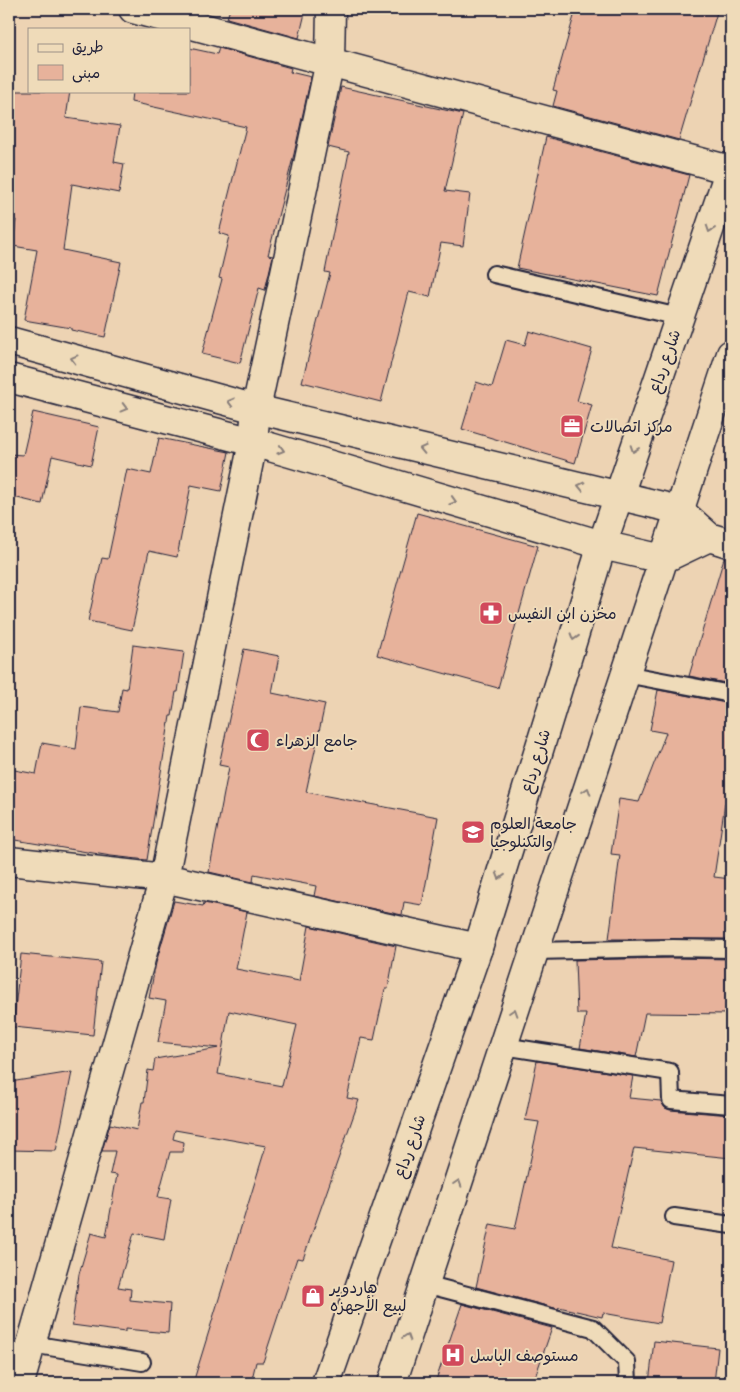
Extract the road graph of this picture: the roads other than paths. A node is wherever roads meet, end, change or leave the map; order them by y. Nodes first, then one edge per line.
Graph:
1 (133, 9) edge
2 (331, 9) edge
3 (330, 61) junction
4 (731, 168) edge
5 (494, 274) dead end
6 (679, 317) junction
7 (9, 341) edge
8 (731, 354) edge
9 (9, 378) edge
10 (256, 409) junction
11 (253, 442) junction
12 (618, 495) junction
13 (679, 510) junction
14 (720, 540) edge
15 (602, 545) junction
16 (663, 559) junction
17 (626, 674) junction
18 (731, 694) edge
19 (9, 861) edge
20 (164, 878) junction
21 (478, 948) junction
22 (731, 949) edge
23 (534, 951) junction
24 (503, 1046) junction
25 (731, 1105) edge
26 (674, 1217) dead end
27 (731, 1225) edge
28 (425, 1284) junction
29 (30, 1344) junction
30 (142, 1362) dead end
31 (20, 1383) edge
32 (326, 1383) edge
33 (392, 1383) edge
34 (628, 1383) edge

1 - 3 street
2 - 3 street
3 - 4 street
3 - 10 street
4 -> 6 street, شارع رداع
5 - 6 lane
6 -> 12 street, شارع رداع
10 -> 7 street
8 - 13 street
9 -> 11 street
10 - 11 street
12 -> 10 street
11 -> 15 street
11 - 20 street
12 - 13 street
12 - 15 street, شارع رداع
13 - 14 street
13 - 16 street
14 - 16 street
15 - 16 street
15 -> 21 street, شارع رداع
16 - 17 street
17 - 18 lane
23 -> 17 street
19 - 20 street
20 - 21 street
20 - 29 street
21 - 32 street, شارع رداع
22 - 23 lane
24 -> 23 street
24 - 25 lane
28 -> 24 street
26 - 27 lane
33 -> 28 street
28 - 34 lane
29 - 30 lane
29 - 31 street

